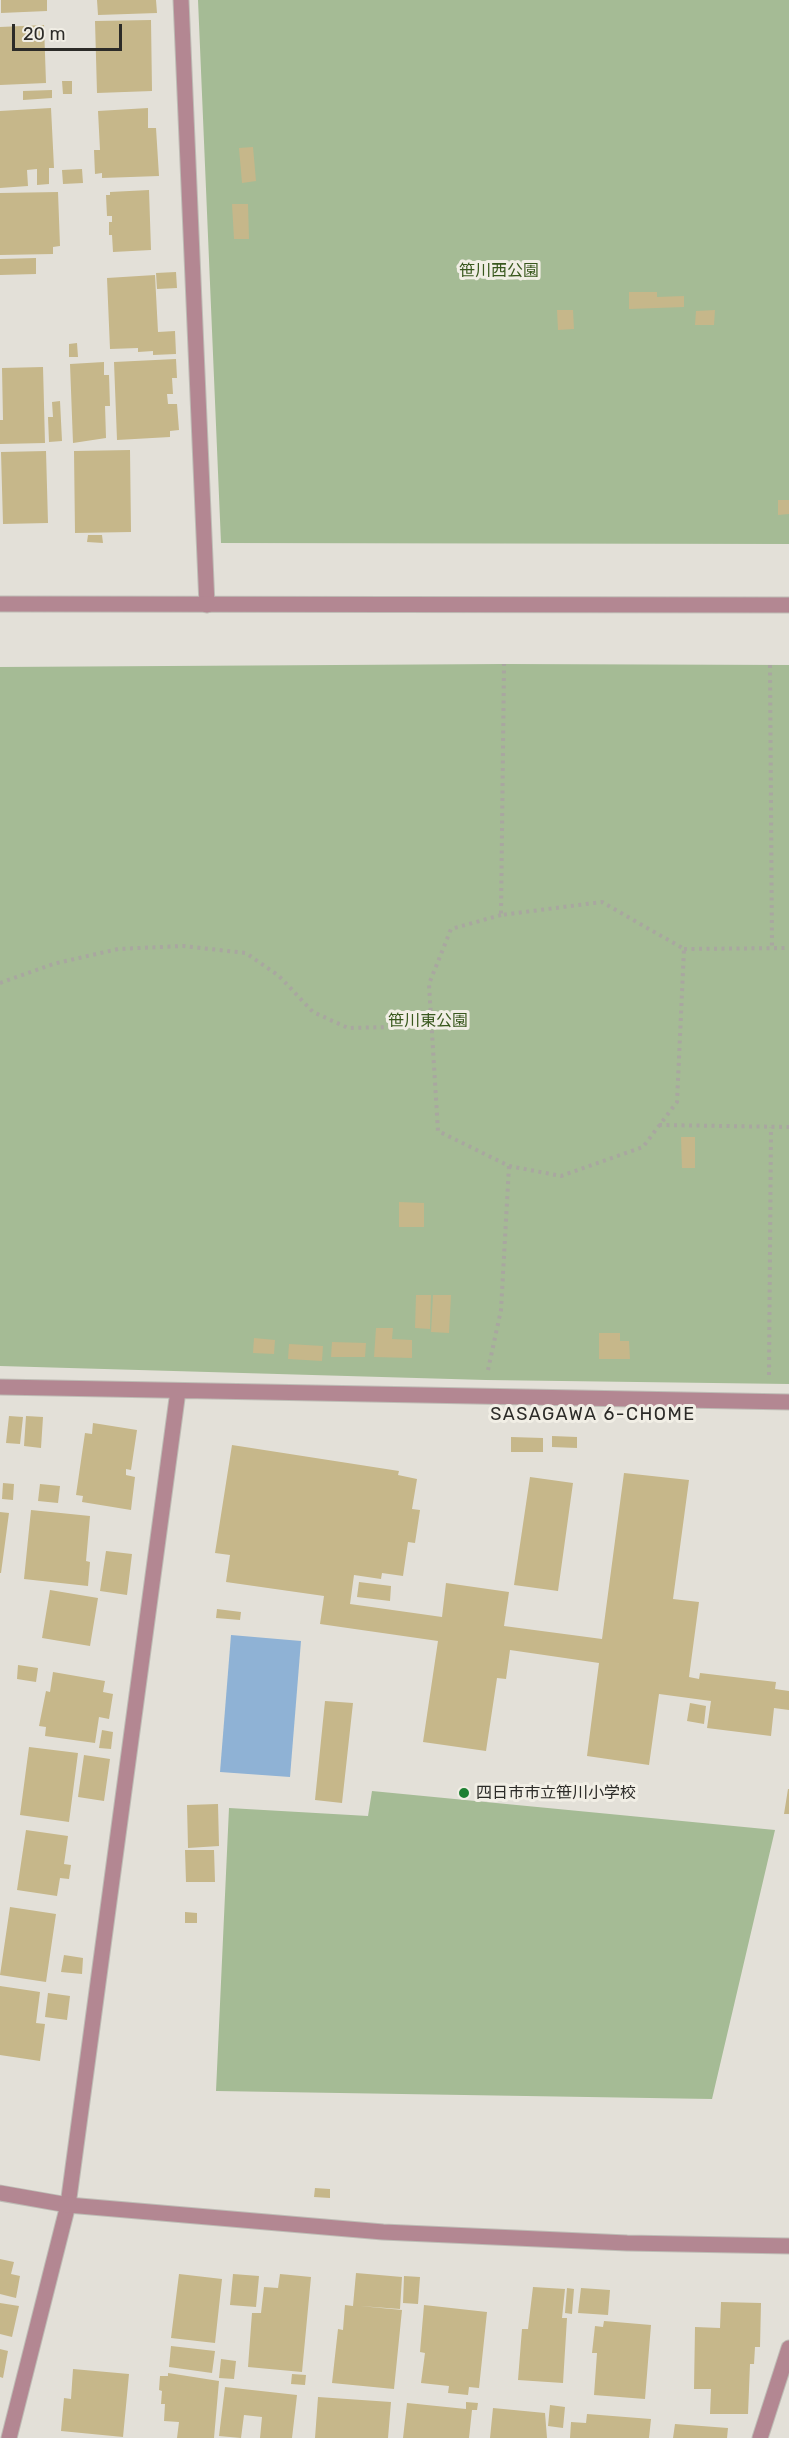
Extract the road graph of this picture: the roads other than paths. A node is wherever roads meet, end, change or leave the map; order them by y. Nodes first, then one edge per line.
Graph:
1 (181, 0) edge
2 (0, 604) edge
3 (207, 605) junction
4 (789, 605) edge
5 (0, 1387) edge
6 (178, 1391) junction
7 (789, 1402) edge
8 (0, 2193) edge
9 (68, 2205) junction
10 (789, 2246) edge
11 (789, 2348) edge
12 (9, 2438) edge
13 (760, 2438) edge

1 - 3 street
2 - 3 street
3 - 4 street
5 - 6 street
6 - 7 street
6 - 9 street
8 - 9 street
9 - 10 street
9 - 12 street
11 - 13 street

